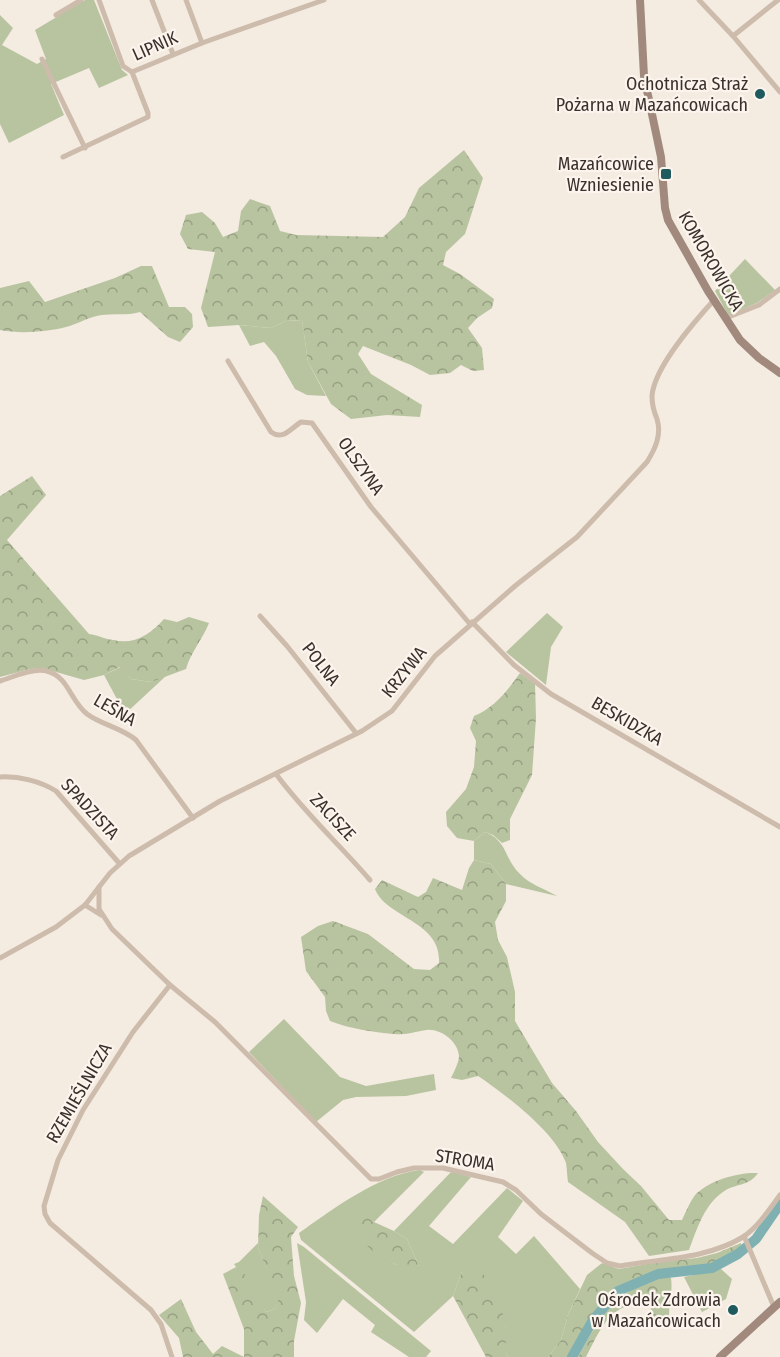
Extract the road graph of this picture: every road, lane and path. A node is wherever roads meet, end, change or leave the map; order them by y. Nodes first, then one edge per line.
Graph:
1 (81, 0) edge
2 (99, 0) edge
3 (152, 0) edge
4 (186, 0) edge
5 (324, 0) edge
6 (640, 0) edge
7 (699, 0) edge
8 (774, 1) edge
9 (56, 15) dead end
10 (733, 36) junction
11 (202, 43) junction
12 (173, 54) junction
13 (42, 59) dead end
14 (132, 72) junction
15 (780, 92) edge
16 (85, 148) junction
17 (63, 157) dead end
18 (780, 289) edge
19 (714, 300) junction
20 (726, 318) junction
21 (228, 361) dead end
22 (780, 373) edge
23 (260, 616) dead end
24 (471, 623) junction
25 (0, 681) edge
26 (356, 733) junction
27 (276, 774) junction
28 (0, 777) edge
29 (193, 818) junction
30 (780, 827) edge
31 (119, 863) junction
32 (370, 880) dead end
33 (99, 887) junction
34 (85, 905) junction
35 (102, 916) junction
36 (0, 958) edge
37 (170, 985) junction
38 (780, 1195) edge
39 (744, 1236) junction
40 (777, 1305) edge
41 (172, 1357) edge
42 (720, 1357) edge

1 - 9 street
2 - 14 street
3 - 12 street
4 - 11 street
5 - 11 street, LIPNIK
6 - 19 street, KOMOROWICKA
7 - 10 street
8 - 10 street
10 - 15 street
11 - 12 street, LIPNIK
12 - 14 street, LIPNIK
13 - 16 street
14 - 16 street, LIPNIK
16 - 17 street, LIPNIK
18 - 20 street
19 - 20 street, KOMOROWICKA
19 - 24 street, KRZYWA
20 - 22 street, KOMOROWICKA
21 - 24 street, OLSZYNA
23 - 26 street, POLNA
24 - 26 street, KRZYWA
24 - 30 street, BESKIDZKA
25 - 29 street, LEŚNA
26 - 27 street, KRZYWA
27 - 29 street, KRZYWA
27 - 32 street, ZACISZE
28 - 31 street, SPADZISTA
29 - 31 street, KRZYWA
31 - 33 street, KRZYWA
33 - 34 street, KRZYWA
33 - 35 street
34 - 35 street, STROMA
34 - 36 street, KRZYWA
35 - 37 street, STROMA
37 - 39 street, STROMA
37 - 41 street, RZEMIEŚLNICZA
38 - 39 street
39 - 40 street
40 - 42 street

